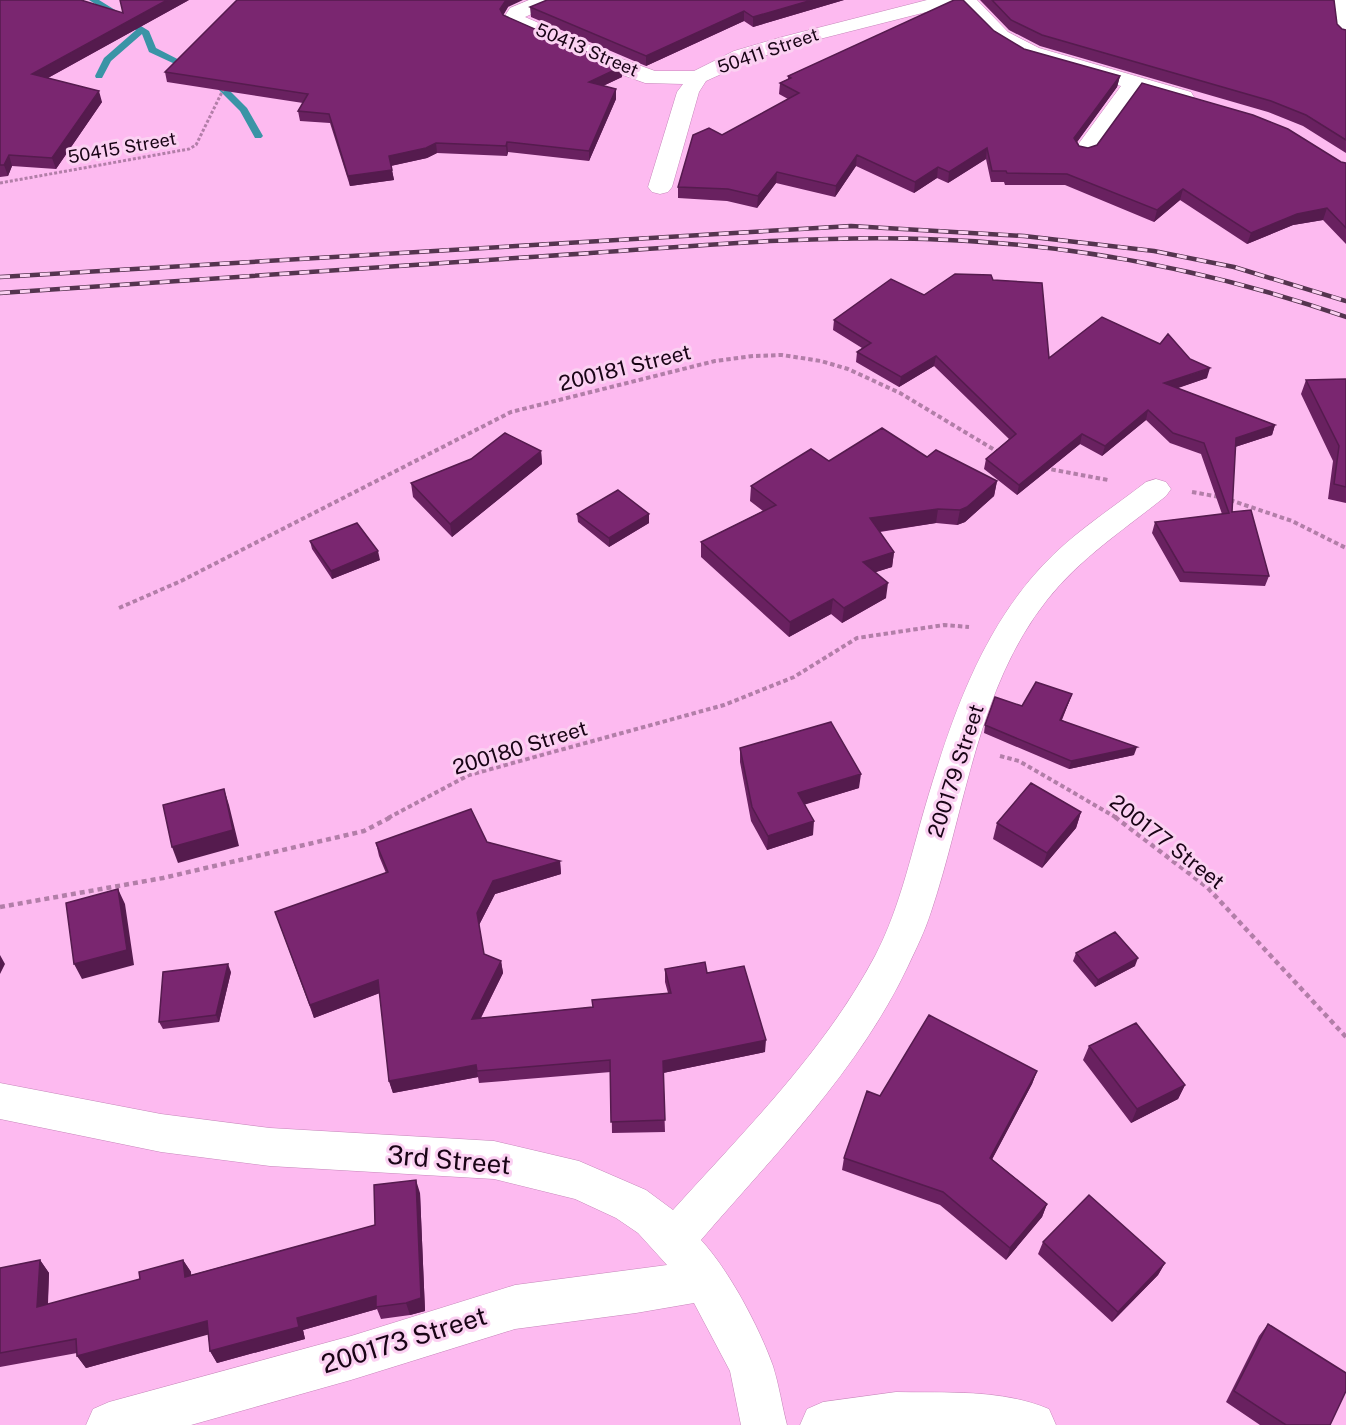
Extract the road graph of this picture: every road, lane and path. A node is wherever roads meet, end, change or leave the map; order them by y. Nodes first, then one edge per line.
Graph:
1 (547, 0) edge
2 (951, 0) edge
3 (965, 0) edge
4 (1342, 0) edge
5 (1346, 34) edge
6 (698, 77) junction
7 (226, 83) edge
8 (1134, 83) junction
9 (1203, 103) edge
10 (1085, 150) edge
11 (0, 183) edge
12 (660, 186) dead end
13 (1004, 456) edge
14 (1036, 466) edge
15 (1156, 489) junction
16 (1346, 548) edge
17 (118, 608) dead end
18 (1009, 632) junction
19 (962, 744) junction
20 (0, 908) edge
21 (1346, 1037) edge
22 (0, 1101) edge
23 (674, 1240) junction
24 (705, 1280) junction
25 (109, 1425) edge
26 (764, 1425) edge
27 (823, 1425) edge
28 (1033, 1425) edge

1 - 6 street, 50413 Street
2 - 6 street, 50411 Street
3 - 8 street
4 - 5 street
6 - 12 street, 50411 Street
7 - 11 path, 50415 Street
8 - 9 street
8 - 10 street
13 - 17 path, 200181 Street
14 - 15 path
15 - 16 path
15 - 18 street, 200179 Street
18 - 19 street, 200179 Street
18 - 20 path, 200180 Street
19 - 21 path, 200177 Street
19 - 23 street, 200179 Street
22 - 23 street, 3rd Street
23 - 24 street, 3rd Street
24 - 25 street, 200173 Street
24 - 26 street, 3rd Street
27 - 28 street

